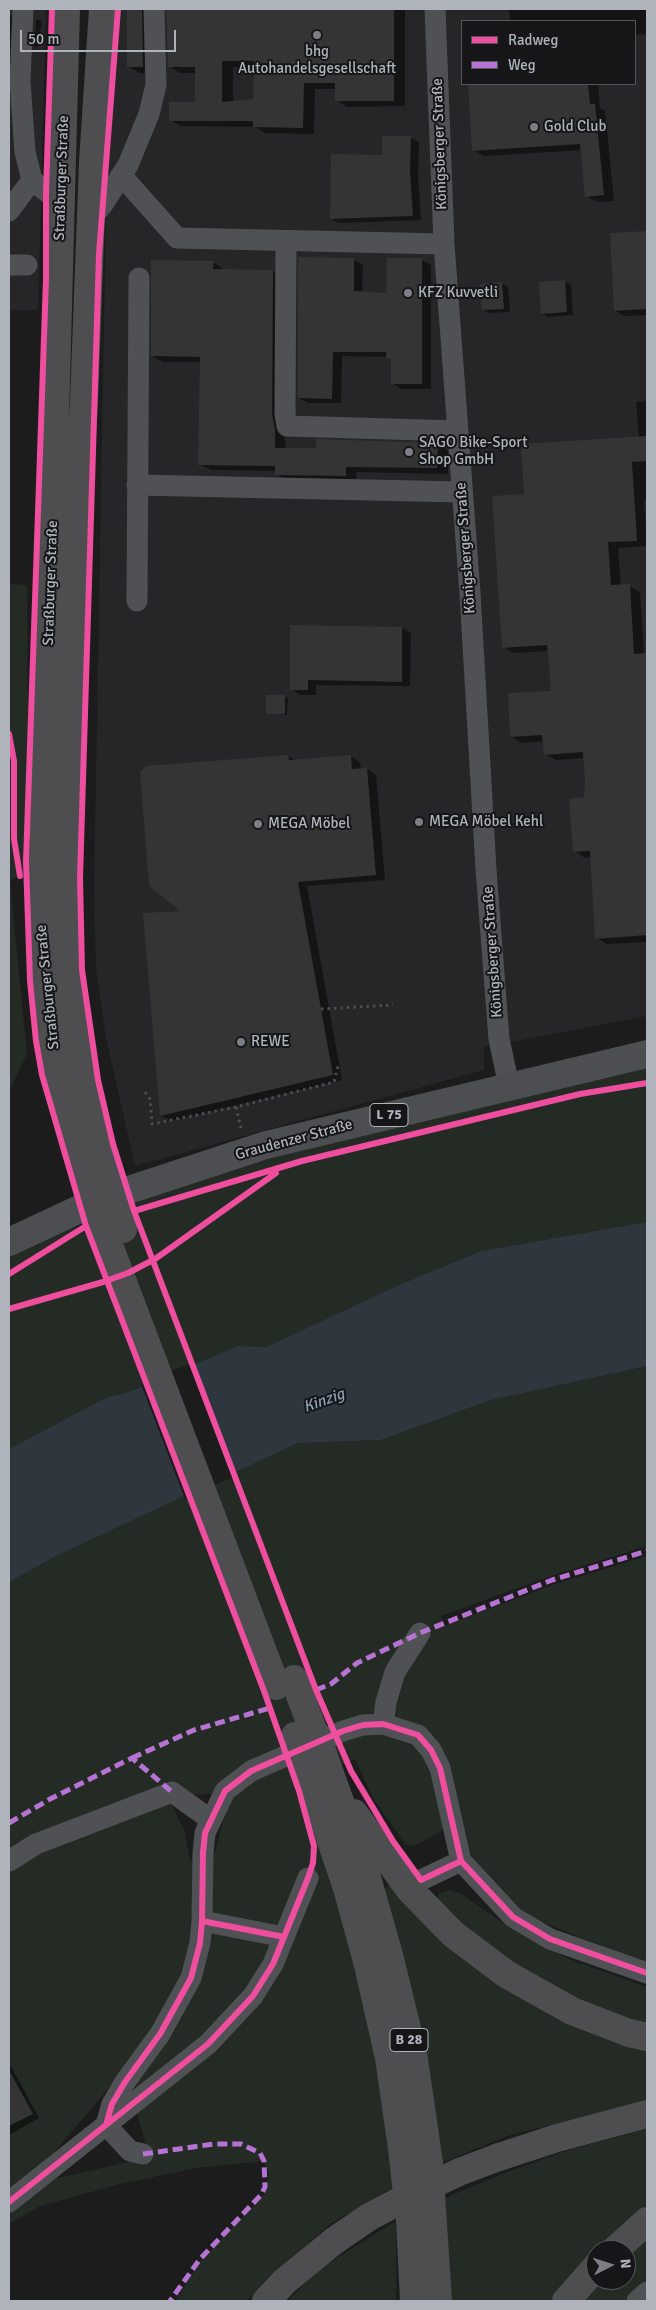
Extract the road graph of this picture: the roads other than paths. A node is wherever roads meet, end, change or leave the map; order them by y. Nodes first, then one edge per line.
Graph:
1 (23, 9) edge
2 (66, 9) edge
3 (103, 9) edge
4 (154, 9) edge
5 (435, 9) edge
6 (122, 175) junction
7 (32, 180) junction
8 (60, 203) junction
9 (9, 211) edge
10 (90, 220) junction
11 (286, 241) junction
12 (444, 244) junction
13 (139, 278) dead end
14 (458, 431) junction
15 (137, 486) junction
16 (462, 492) junction
17 (137, 601) dead end
18 (647, 1054) edge
19 (509, 1086) junction
20 (88, 1150) junction
21 (9, 1242) edge
22 (420, 1633) dead end
23 (383, 1724) junction
24 (309, 1745) junction
25 (336, 1788) junction
26 (211, 1820) junction
27 (9, 1861) edge
28 (461, 1861) junction
29 (308, 1878) dead end
30 (410, 1890) junction
31 (202, 1921) junction
32 (284, 1937) junction
33 (647, 1973) edge
34 (647, 2037) edge
35 (647, 2114) edge
36 (106, 2125) junction
37 (143, 2154) dead end
38 (9, 2202) edge
39 (647, 2220) edge
40 (626, 2240) edge
41 (586, 2278) edge
42 (647, 2292) edge
43 (266, 2301) edge
44 (414, 2301) edge
45 (438, 2301) edge
46 (566, 2301) edge
47 (637, 2301) edge

1 - 7 street
2 - 8 highway, Straßburger Straße / B 28
3 - 10 highway, Straßburger Straße / B 28
4 - 6 street
5 - 12 street, Königsberger Straße
6 - 10 street
6 - 11 street
7 - 8 street
7 - 9 street
8 - 20 highway, Straßburger Straße / B 28
10 - 20 highway, Straßburger Straße / B 28
11 - 12 street
11 - 14 street
12 - 14 street, Königsberger Straße
13 - 15 street
14 - 16 street, Königsberger Straße
15 - 16 street
15 - 17 street
16 - 19 street, Königsberger Straße
18 - 19 main road, Graudenzer Straße / L 75
19 - 21 main road, Graudenzer Straße / L 75
20 - 24 highway, B 28, bridge
22 - 23 street
23 - 26 street
23 - 28 street
24 - 25 highway, B 28
24 - 44 highway, B 28
25 - 30 highway
25 - 45 highway, B 28
26 - 27 street
26 - 31 street
28 - 30 street
28 - 33 street
29 - 32 street
30 - 34 highway
31 - 32 street
31 - 36 street
32 - 36 street
35 - 43 highway, bridge
36 - 37 street
36 - 38 street
39 - 40 highway
41 - 46 highway
42 - 47 street

